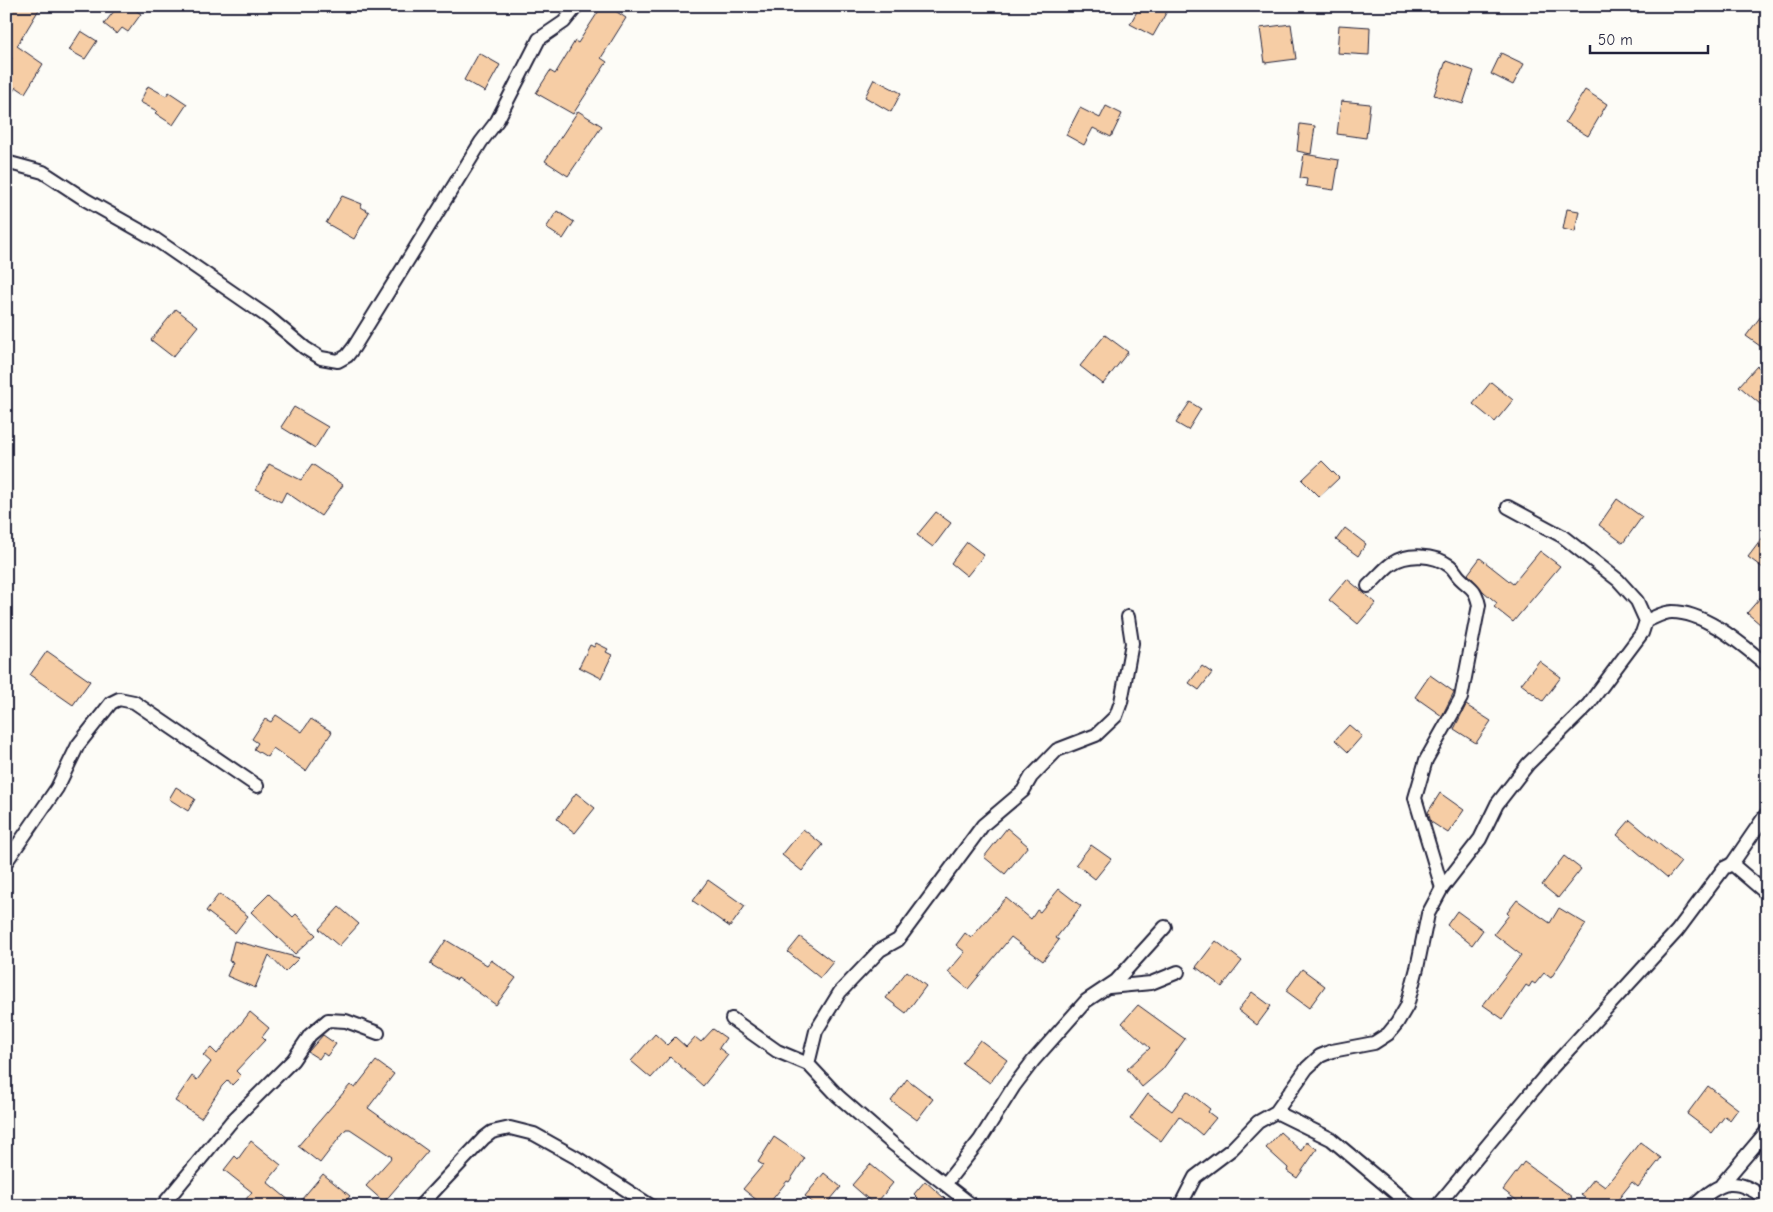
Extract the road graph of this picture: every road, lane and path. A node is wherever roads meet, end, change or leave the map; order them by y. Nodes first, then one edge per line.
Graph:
1 (577, 6) edge
2 (6, 162) edge
3 (1508, 508) dead end
4 (1368, 586) dead end
5 (1128, 617) dead end
6 (1646, 621) junction
7 (1767, 665) edge
8 (257, 786) dead end
9 (1767, 812) edge
10 (6, 862) edge
11 (1732, 864) junction
12 (1442, 888) junction
13 (1767, 894) edge
14 (1165, 927) dead end
15 (1178, 972) dead end
16 (1109, 987) junction
17 (732, 1019) dead end
18 (378, 1033) dead end
19 (808, 1064) junction
20 (1276, 1112) junction
21 (1767, 1131) edge
22 (946, 1183) junction
23 (1722, 1184) junction
24 (1767, 1200) edge
25 (162, 1206) edge
26 (420, 1206) edge
27 (651, 1206) edge
28 (973, 1206) edge
29 (1180, 1206) edge
30 (1411, 1206) edge
31 (1437, 1206) edge
32 (1694, 1206) edge

1 - 2 street
3 - 6 street
4 - 12 street
5 - 19 street
6 - 7 street
6 - 12 street
8 - 10 street
9 - 11 street
11 - 13 street
11 - 31 street
12 - 20 street
14 - 16 street
15 - 16 street
16 - 22 street
17 - 19 street
18 - 25 street
19 - 22 street
20 - 29 street
20 - 30 street
21 - 23 street
22 - 28 street
23 - 24 street
23 - 32 street
26 - 27 street

